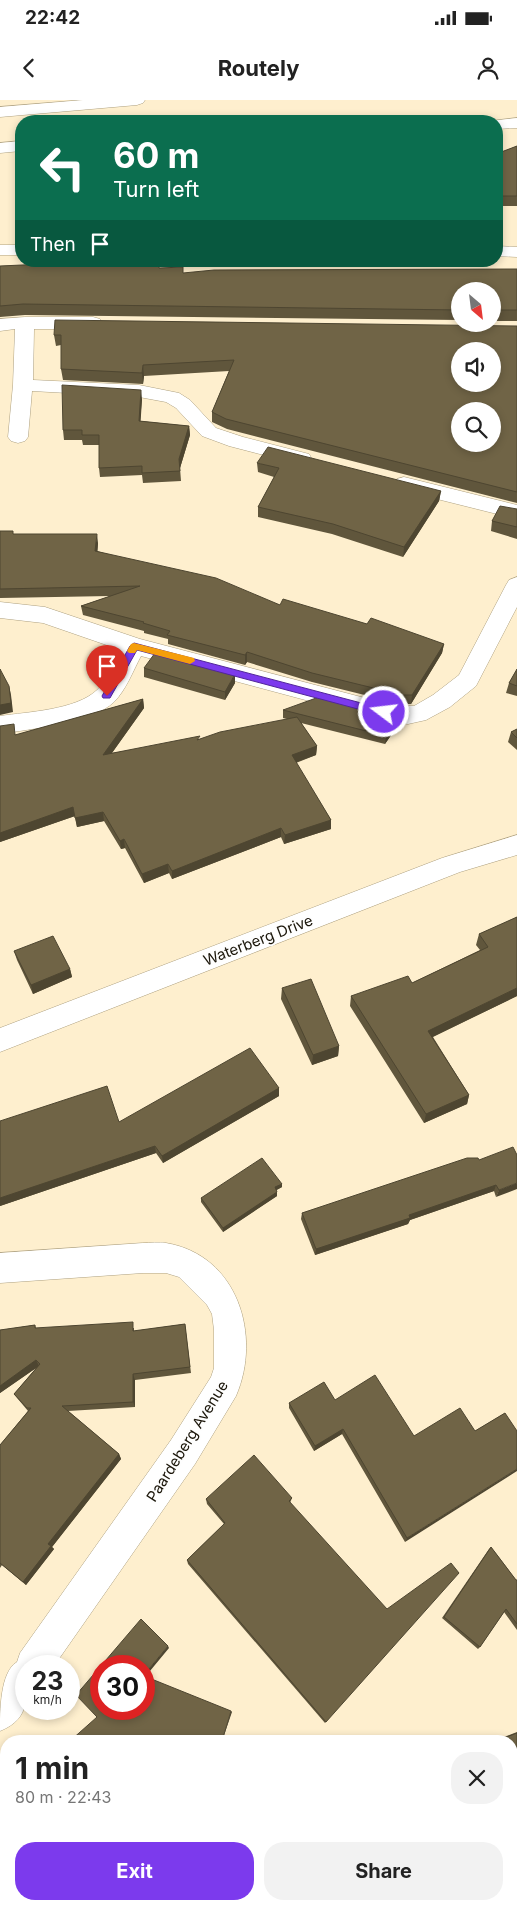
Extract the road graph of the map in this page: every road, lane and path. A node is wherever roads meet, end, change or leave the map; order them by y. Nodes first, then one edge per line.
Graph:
1 (137, 100) edge
2 (0, 112) edge
3 (517, 123) edge
4 (503, 124) edge
5 (15, 147) edge
6 (0, 148) edge
7 (503, 238) edge
8 (517, 238) edge
9 (0, 242) edge
10 (15, 242) edge
11 (0, 250) edge
12 (15, 250) edge
13 (503, 251) edge
14 (517, 252) edge
15 (25, 323) junction
16 (0, 324) edge
17 (113, 324) edge
18 (23, 385) junction
19 (18, 437) dead end
20 (320, 463) edge
21 (386, 480) edge
22 (517, 512) edge
23 (517, 585) edge
24 (0, 610) edge
25 (134, 646) junction
26 (0, 725) edge
27 (517, 845) edge
28 (0, 1040) edge
29 (0, 1268) edge
30 (42, 1655) edge
31 (15, 1692) edge
32 (0, 1713) edge

1 - 2 main road
3 - 4 main road
5 - 6 main road
7 - 8 main road
9 - 10 main road
11 - 12 main road
13 - 14 main road
15 - 16 main road
15 - 17 main road
15 - 18 main road
18 - 19 main road
18 - 20 main road
21 - 22 main road
23 - 25 main road
24 - 25 main road
25 - 26 main road
27 - 28 main road, Waterberg Drive
29 - 30 main road, Paardeberg Avenue
31 - 32 main road

